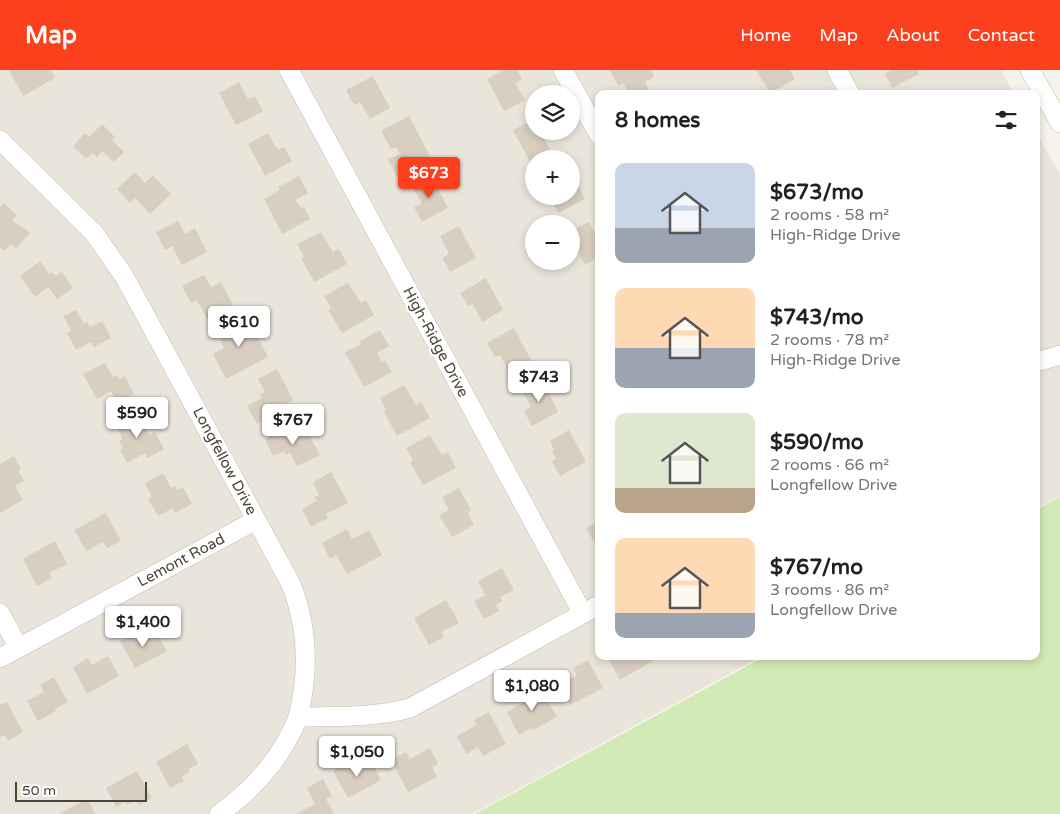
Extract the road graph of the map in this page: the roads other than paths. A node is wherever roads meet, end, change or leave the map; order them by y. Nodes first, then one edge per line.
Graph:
1 (289, 70) edge
2 (563, 70) edge
3 (838, 70) edge
4 (1030, 70) edge
5 (848, 90) edge
6 (1060, 123) edge
7 (595, 128) edge
8 (0, 140) edge
9 (1060, 355) edge
10 (1040, 361) edge
11 (256, 520) junction
12 (591, 610) edge
13 (0, 613) edge
14 (19, 648) junction
15 (0, 658) edge
16 (298, 717) junction
17 (219, 814) edge

1 - 12 street, High-Ridge Drive
2 - 7 street
3 - 5 street
4 - 6 street
8 - 11 street, Longfellow Drive
9 - 10 street
11 - 14 street, Lemont Road
11 - 16 street, Longfellow Drive
12 - 16 street
13 - 14 street
14 - 15 street, Lemont Road
16 - 17 street, Longfellow Drive

